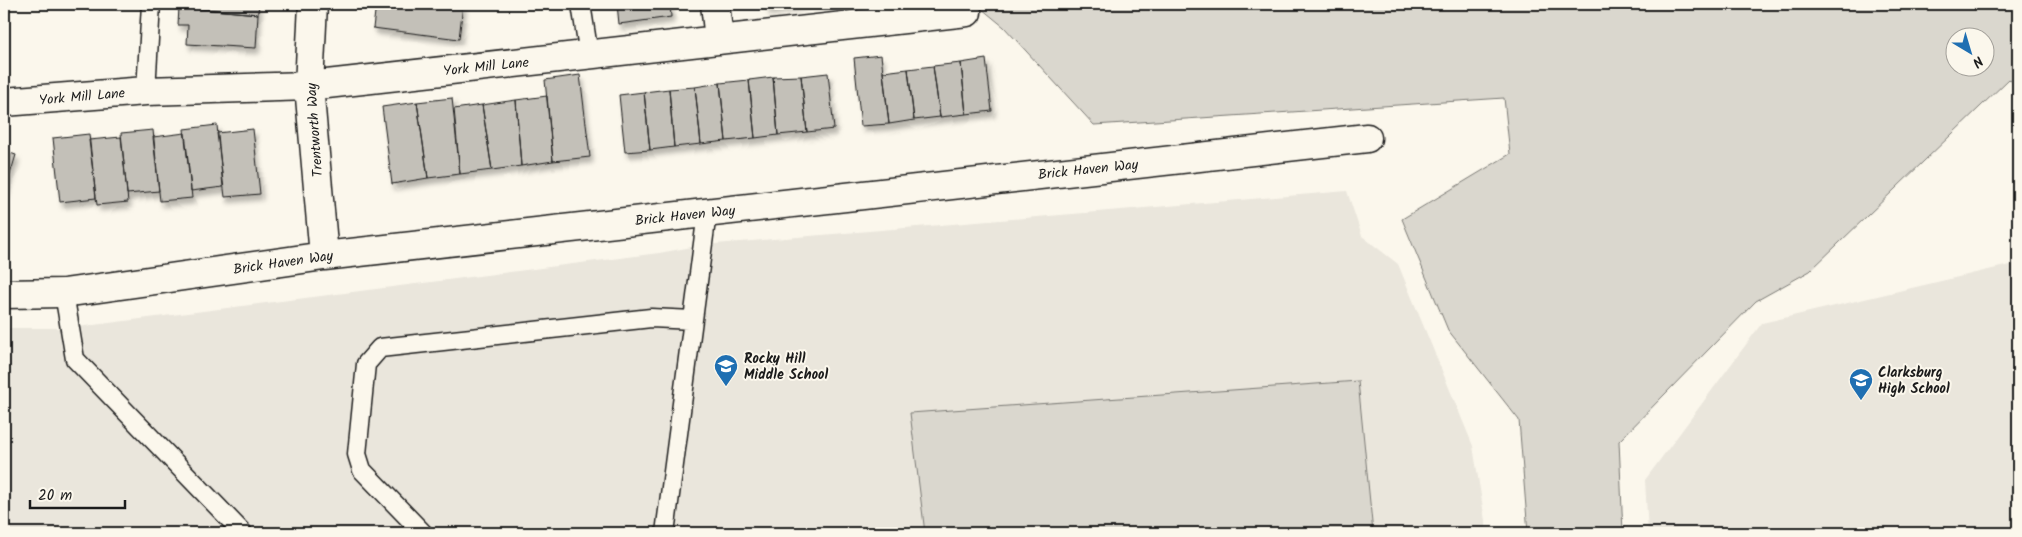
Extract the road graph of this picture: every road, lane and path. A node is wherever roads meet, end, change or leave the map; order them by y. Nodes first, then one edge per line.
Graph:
1 (152, 4) edge
2 (312, 4) edge
3 (581, 4) edge
4 (715, 4) edge
5 (967, 12) dead end
6 (719, 40) junction
7 (589, 55) junction
8 (310, 86) junction
9 (146, 91) junction
10 (4, 102) edge
11 (1367, 138) dead end
12 (707, 213) junction
13 (324, 256) junction
14 (64, 293) junction
15 (4, 294) edge
16 (693, 320) junction
17 (243, 533) edge
18 (423, 533) edge
19 (665, 533) edge

1 - 9 lane
2 - 8 street, Trentworth Way
3 - 7 lane
4 - 6 street
5 - 6 street, York Mill Lane
6 - 7 street, York Mill Lane
7 - 8 street, York Mill Lane
8 - 9 street, York Mill Lane
8 - 13 street, Trentworth Way
9 - 10 street, York Mill Lane
11 - 12 street, Brick Haven Way
12 - 13 street, Brick Haven Way
12 - 16 lane
13 - 14 street, Brick Haven Way
14 - 15 street, Brick Haven Way
14 - 17 lane
16 - 18 lane
16 - 19 lane

